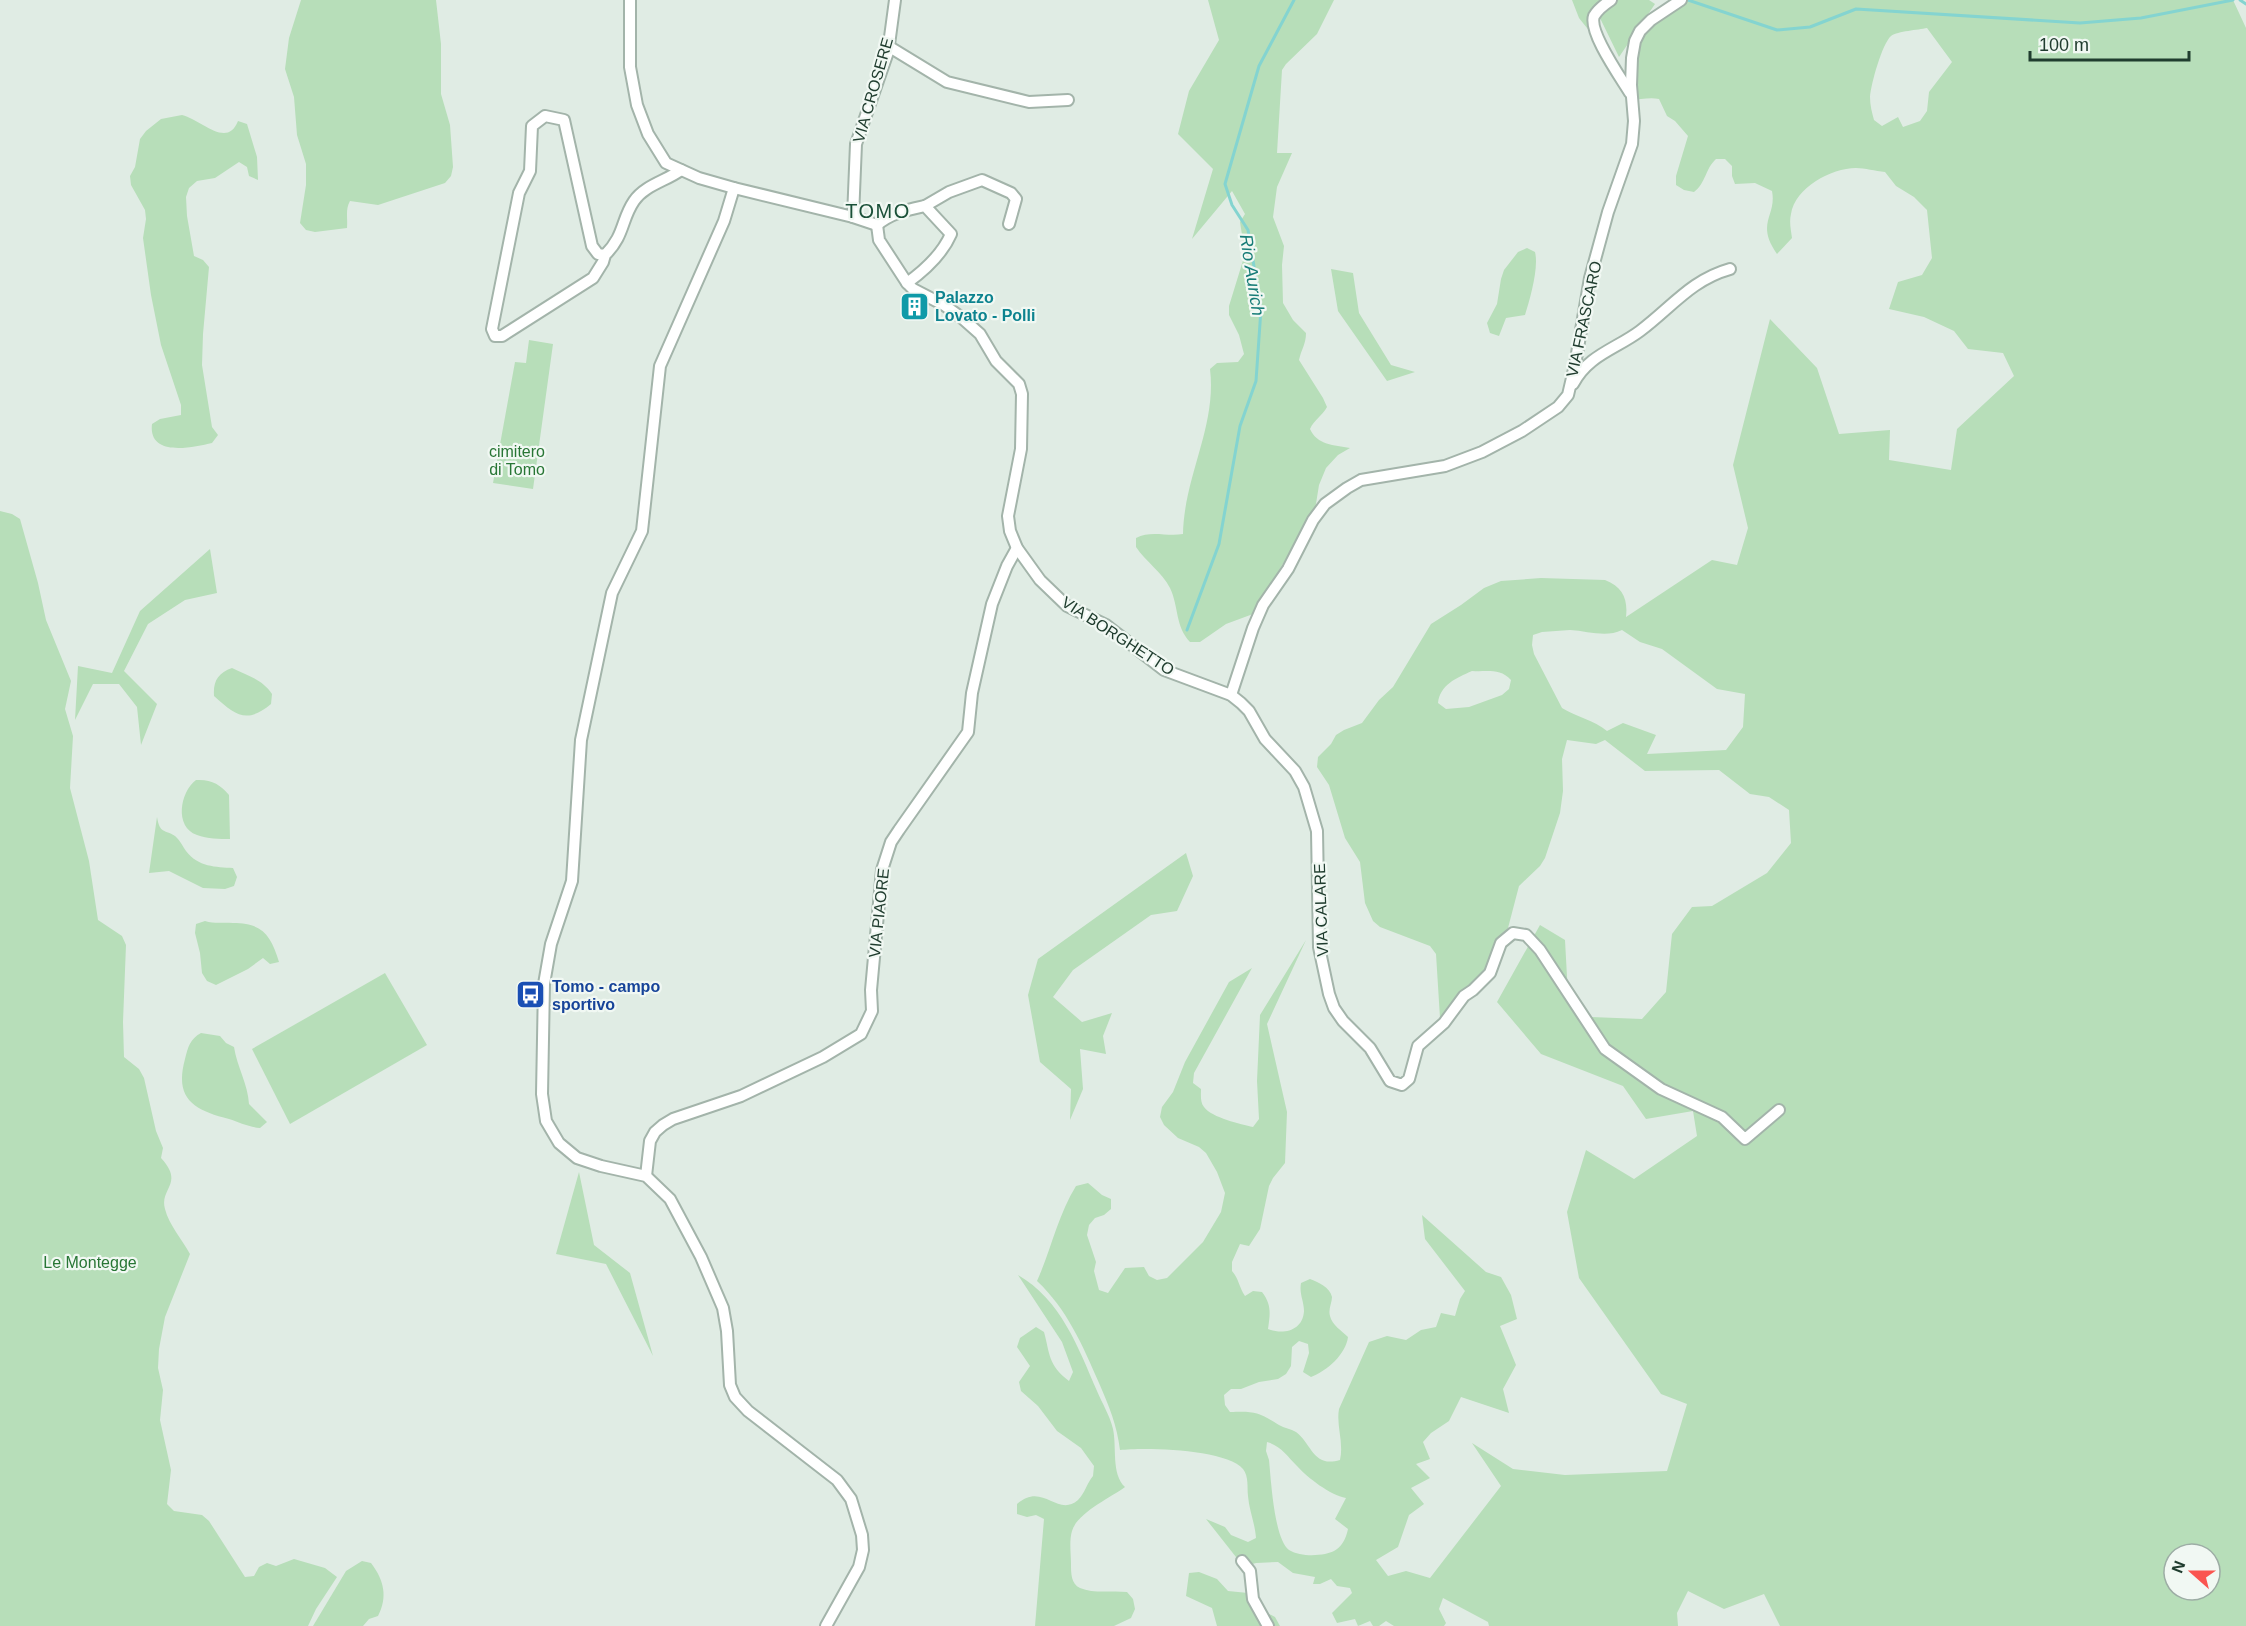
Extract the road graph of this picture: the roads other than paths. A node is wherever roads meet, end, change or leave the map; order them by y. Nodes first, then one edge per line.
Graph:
1 (630, 0) edge
2 (895, 0) edge
3 (1611, 0) edge
4 (1681, 0) edge
5 (888, 46) junction
6 (1632, 96) junction
7 (1068, 99) dead end
8 (681, 170) junction
9 (734, 188) junction
10 (925, 206) junction
11 (853, 217) junction
12 (1009, 224) dead end
13 (877, 225) junction
14 (605, 255) junction
15 (1730, 269) dead end
16 (907, 283) junction
17 (1568, 395) junction
18 (1017, 548) junction
19 (1231, 695) junction
20 (1779, 1110) dead end
21 (645, 1176) junction
22 (1242, 1561) dead end
23 (826, 1626) edge
24 (1268, 1626) edge

1 - 8 street
2 - 5 street, VIA CROSERE
3 - 6 street
4 - 6 street, VIA FRASCARO
5 - 7 street
5 - 11 street, VIA CROSERE
6 - 17 street, VIA FRASCARO
8 - 9 street
8 - 14 street
9 - 11 street
9 - 21 street
10 - 12 street
10 - 13 street
10 - 16 street
11 - 13 street
13 - 16 street, VIA BORGHETTO
14 - 14 street
15 - 17 street
16 - 18 street, VIA BORGHETTO
17 - 19 street, VIA FRASCARO
18 - 19 street, VIA BORGHETTO
18 - 21 street, VIA PIAORE
19 - 20 street, VIA CALARE
21 - 23 street
22 - 24 street

